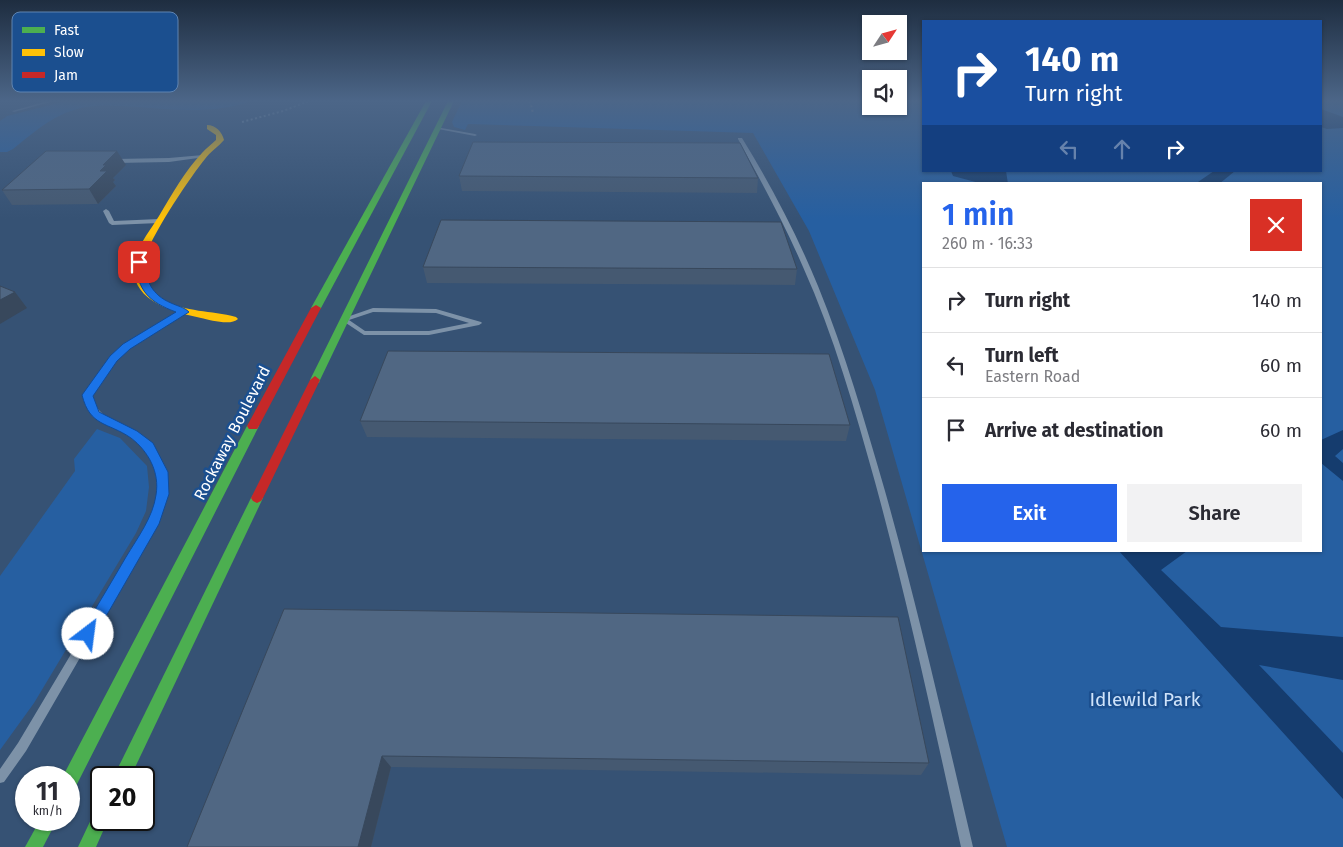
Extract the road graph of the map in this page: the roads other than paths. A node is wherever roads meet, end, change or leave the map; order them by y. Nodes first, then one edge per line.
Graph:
1 (218, 141) edge
2 (407, 141) edge
3 (432, 141) edge
4 (741, 141) edge
5 (203, 156) junction
6 (114, 161) edge
7 (106, 212) dead end
8 (162, 221) junction
9 (184, 312) junction
10 (233, 319) dead end
11 (344, 320) junction
12 (77, 766) edge
13 (127, 766) edge
14 (0, 778) edge
15 (42, 831) edge
16 (94, 831) edge
17 (34, 847) edge
18 (87, 847) edge
19 (967, 847) edge

1 - 5 main road
2 - 12 main road, Rockaway Boulevard
3 - 11 main road
4 - 19 lane
5 - 6 lane
5 - 8 main road
7 - 8 lane
8 - 9 main road
9 - 10 main road
9 - 14 lane
11 - 11 lane
11 - 13 main road
15 - 17 main road
16 - 18 main road

